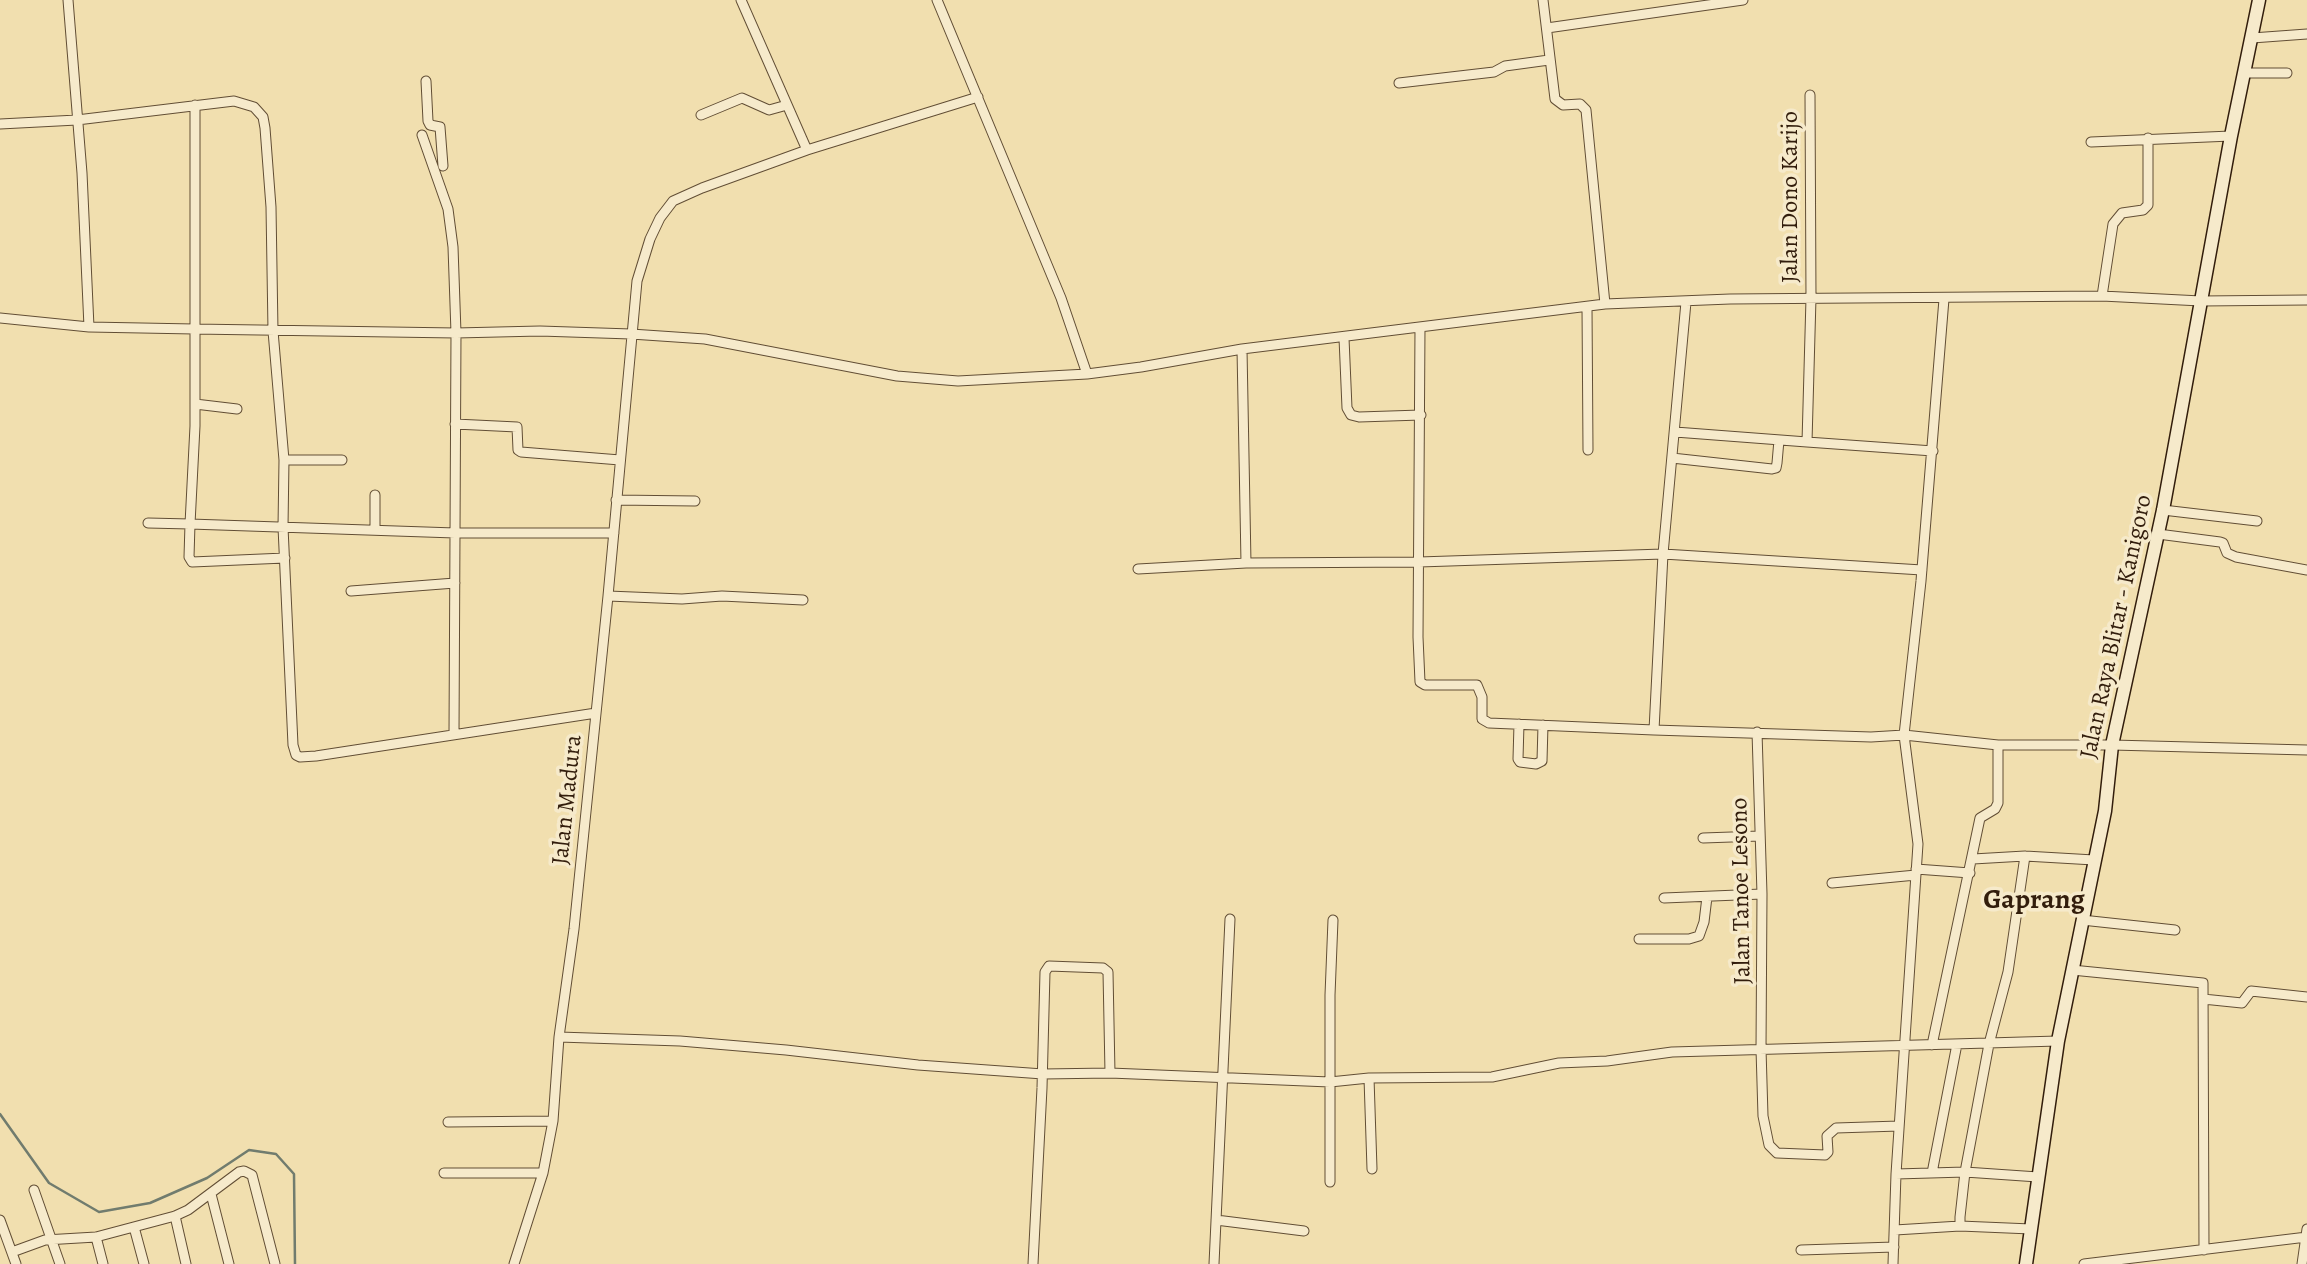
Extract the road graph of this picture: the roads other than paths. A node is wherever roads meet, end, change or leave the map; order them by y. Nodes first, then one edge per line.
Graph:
1 (68, 0) edge
2 (741, 0) edge
3 (937, 0) edge
4 (1543, 0) edge
5 (1744, 0) edge
6 (2259, 0) edge
7 (1547, 28) junction
8 (2307, 34) edge
9 (2253, 35) junction
10 (1549, 60) junction
11 (2245, 73) junction
12 (2287, 73) dead end
13 (426, 81) dead end
14 (1399, 83) dead end
15 (1810, 95) dead end
16 (978, 97) junction
17 (195, 105) junction
18 (787, 105) junction
19 (701, 115) dead end
20 (77, 120) junction
21 (0, 124) edge
22 (422, 135) dead end
23 (2231, 136) junction
24 (2148, 138) junction
25 (2091, 142) dead end
26 (807, 150) junction
27 (443, 166) dead end
28 (2102, 296) junction
29 (1811, 299) junction
30 (1944, 299) junction
31 (2307, 300) edge
32 (2201, 301) junction
33 (1686, 302) junction
34 (1605, 304) junction
35 (1587, 307) junction
36 (0, 318) edge
37 (89, 327) junction
38 (1420, 328) junction
39 (194, 329) junction
40 (273, 331) junction
41 (456, 333) junction
42 (631, 334) junction
43 (1344, 338) junction
44 (1242, 349) junction
45 (1087, 374) junction
46 (195, 404) junction
47 (237, 409) dead end
48 (1421, 415) junction
49 (455, 424) junction
50 (1675, 432) junction
51 (1779, 440) junction
52 (1807, 442) junction
53 (1588, 450) dead end
54 (1933, 451) junction
55 (1672, 458) junction
56 (284, 460) junction
57 (342, 460) dead end
58 (620, 460) junction
59 (375, 495) dead end
60 (616, 500) junction
61 (695, 500) dead end
62 (2163, 510) junction
63 (2257, 521) dead end
64 (148, 523) dead end
65 (190, 524) junction
66 (283, 527) junction
67 (375, 530) junction
68 (455, 533) junction
69 (614, 533) junction
70 (2158, 534) junction
71 (1663, 554) junction
72 (285, 558) junction
73 (1419, 562) junction
74 (1246, 563) junction
75 (1138, 569) dead end
76 (1922, 570) junction
77 (2307, 570) edge
78 (454, 583) junction
79 (351, 591) dead end
80 (608, 596) junction
81 (803, 600) dead end
82 (596, 713) junction
83 (1519, 724) junction
84 (1543, 725) junction
85 (1654, 730) junction
86 (1757, 732) junction
87 (454, 733) junction
88 (1904, 734) junction
89 (1998, 745) junction
90 (2112, 745) junction
91 (2307, 750) edge
92 (1760, 836) junction
93 (1703, 838) dead end
94 (2025, 856) junction
95 (1973, 859) junction
96 (2094, 860) junction
97 (1916, 872) junction
98 (1970, 873) junction
99 (1832, 883) dead end
100 (1762, 894) junction
101 (1707, 897) junction
102 (1664, 898) dead end
103 (1230, 919) dead end
104 (1333, 920) dead end
105 (2082, 920) junction
106 (2175, 930) dead end
107 (1639, 939) dead end
108 (2073, 970) junction
109 (2307, 997) edge
110 (2203, 999) junction
111 (559, 1037) junction
112 (2058, 1041) junction
113 (1904, 1043) junction
114 (1957, 1044) junction
115 (1989, 1044) junction
116 (1932, 1045) junction
117 (1761, 1049) junction
118 (1110, 1073) junction
119 (1043, 1074) junction
120 (1224, 1078) junction
121 (1369, 1079) junction
122 (1330, 1082) junction
123 (553, 1121) junction
124 (449, 1122) dead end
125 (1899, 1126) junction
126 (1371, 1169) dead end
127 (1932, 1172) junction
128 (1965, 1172) junction
129 (444, 1173) dead end
130 (544, 1173) junction
131 (1896, 1174) junction
132 (2038, 1177) junction
133 (1330, 1182) dead end
134 (34, 1189) dead end
135 (211, 1194) junction
136 (175, 1216) junction
137 (0, 1220) edge
138 (1216, 1220) junction
139 (1960, 1226) junction
140 (134, 1227) junction
141 (2031, 1229) junction
142 (1895, 1230) junction
143 (1304, 1231) dead end
144 (2307, 1234) edge
145 (96, 1237) junction
146 (53, 1239) junction
147 (1894, 1247) junction
148 (1801, 1250) dead end
149 (2204, 1250) junction
150 (12, 1252) junction
151 (16, 1264) edge
152 (60, 1264) edge
153 (103, 1264) edge
154 (144, 1264) edge
155 (186, 1264) edge
156 (229, 1264) edge
157 (275, 1264) edge
158 (514, 1264) edge
159 (1033, 1264) edge
160 (1214, 1264) edge
161 (1893, 1264) edge
162 (2026, 1264) edge
163 (2084, 1264) edge
164 (2302, 1264) edge

1 - 20 street
2 - 18 street
3 - 16 street
4 - 7 street
5 - 7 street
6 - 9 main road, Jalan Raya Blitar - Kanigoro
7 - 10 street
8 - 9 street
9 - 11 main road, Jalan Raya Blitar - Kanigoro
10 - 14 street
10 - 34 street
11 - 12 street
11 - 23 main road, Jalan Raya Blitar - Kanigoro
13 - 27 street
15 - 29 street, Jalan Dono Karijo
16 - 26 street, Jalan Madura
16 - 45 street
17 - 20 street
17 - 39 street
17 - 40 street
18 - 19 street
18 - 26 street
20 - 21 street
20 - 37 street
22 - 41 street
23 - 24 street
23 - 32 main road, Jalan Raya Blitar - Kanigoro
24 - 25 street
24 - 28 street
26 - 42 street, Jalan Madura
28 - 30 street
28 - 32 street
29 - 30 street
29 - 33 street
29 - 52 street, Jalan Dono Karijo
30 - 54 street
31 - 32 street
32 - 62 main road, Jalan Raya Blitar - Kanigoro
33 - 34 street
33 - 50 street
34 - 35 street
35 - 38 street
35 - 53 street
36 - 37 street
37 - 39 street
38 - 43 street
38 - 48 street
39 - 40 street
39 - 46 street
40 - 41 street
40 - 56 street
41 - 42 street
41 - 49 street
42 - 45 street
42 - 58 street, Jalan Madura
43 - 44 street
43 - 48 street
44 - 45 street
44 - 74 street
46 - 47 street
46 - 65 street
48 - 73 street
49 - 58 street
49 - 68 street
50 - 51 street
50 - 55 street
51 - 52 street
51 - 55 street
52 - 54 street
54 - 76 street
55 - 71 street
56 - 57 street
56 - 66 street
58 - 60 street, Jalan Madura
59 - 67 street
60 - 61 street
60 - 69 street, Jalan Madura
62 - 63 street
62 - 70 main road, Jalan Raya Blitar - Kanigoro
64 - 65 street
65 - 66 street
65 - 72 street
66 - 67 street
66 - 72 street
67 - 68 street
68 - 69 street
68 - 78 street
69 - 80 street, Jalan Madura
70 - 77 street
70 - 90 main road, Jalan Raya Blitar - Kanigoro
71 - 73 street
71 - 76 street
71 - 85 street
72 - 87 street
73 - 74 street
73 - 83 street
74 - 75 street
76 - 88 street
78 - 79 street
78 - 87 street
80 - 81 street
80 - 82 street, Jalan Madura
82 - 87 street
82 - 111 street, Jalan Madura
83 - 84 street
83 - 84 street
84 - 85 street
85 - 86 street
86 - 88 street
86 - 92 street, Jalan Tanoe Lesono
88 - 89 street
88 - 97 street
89 - 90 street
89 - 95 street
90 - 91 street
90 - 96 main road, Jalan Raya Blitar - Kanigoro
92 - 93 street
92 - 100 street, Jalan Tanoe Lesono
94 - 95 street
94 - 96 street
94 - 115 street
95 - 98 street
96 - 105 main road, Jalan Raya Blitar - Kanigoro
97 - 98 street
97 - 99 street
97 - 113 street
98 - 116 street
100 - 101 street
100 - 117 street, Jalan Tanoe Lesono
101 - 102 street
101 - 107 street
103 - 120 street
104 - 122 street
105 - 106 street
105 - 108 main road, Jalan Raya Blitar - Kanigoro
108 - 110 street
108 - 112 main road, Jalan Raya Blitar - Kanigoro
109 - 110 street
110 - 149 street
111 - 119 street
111 - 123 street, Jalan Madura
112 - 115 street
112 - 132 main road, Jalan Raya Blitar - Kanigoro
113 - 116 street
113 - 117 street
113 - 125 street
114 - 115 street
114 - 116 street
114 - 127 street
115 - 128 street
117 - 121 street
117 - 125 street, Jalan Tanoe Lesono
118 - 119 street
118 - 119 street
118 - 120 street
119 - 159 street
120 - 122 street
120 - 138 street
121 - 122 street
121 - 126 street
122 - 133 street
123 - 124 street
123 - 130 street, Jalan Madura
125 - 131 street
127 - 128 street
127 - 131 street
128 - 132 street
128 - 139 street
129 - 130 street
130 - 158 street, Jalan Madura
131 - 142 street
132 - 141 main road, Jalan Raya Blitar - Kanigoro
134 - 146 street
135 - 136 street
135 - 156 street
135 - 157 street
136 - 140 street
136 - 155 street
137 - 150 street
138 - 143 street
138 - 160 street
139 - 141 street
139 - 142 street
140 - 145 street
140 - 154 street
141 - 162 main road, Jalan Raya Blitar - Kanigoro
142 - 147 street
144 - 149 street
144 - 164 street
145 - 146 street
145 - 153 street
146 - 150 street
146 - 152 street
147 - 148 street
147 - 161 street
149 - 163 street
150 - 151 street

